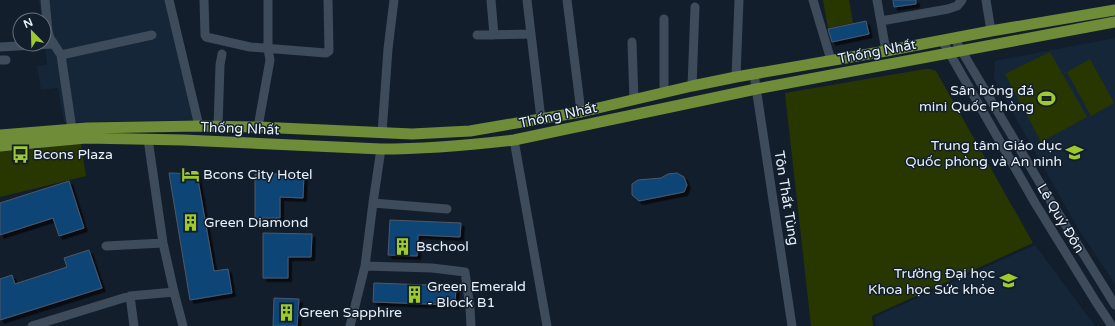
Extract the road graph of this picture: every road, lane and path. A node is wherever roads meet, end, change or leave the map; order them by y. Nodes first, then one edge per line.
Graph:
1 (45, 0) edge
2 (169, 0) edge
3 (204, 0) edge
4 (268, 0) edge
5 (328, 0) edge
6 (394, 0) edge
7 (491, 0) edge
8 (527, 0) edge
9 (567, 0) edge
10 (739, 0) edge
11 (813, 0) edge
12 (877, 0) edge
13 (962, 0) edge
14 (986, 0) edge
15 (695, 7) dead end
16 (1115, 10) edge
17 (664, 19) dead end
18 (881, 21) junction
19 (1115, 22) edge
20 (991, 31) junction
21 (531, 34) junction
22 (152, 35) dead end
23 (477, 35) dead end
24 (494, 35) junction
25 (954, 38) junction
26 (942, 40) junction
27 (632, 42) dead end
28 (53, 44) junction
29 (0, 47) edge
30 (268, 49) junction
31 (962, 50) junction
32 (886, 51) junction
33 (950, 53) junction
34 (222, 54) dead end
35 (61, 55) junction
36 (831, 60) junction
37 (754, 74) junction
38 (736, 77) junction
39 (692, 86) junction
40 (756, 89) junction
41 (664, 92) junction
42 (634, 100) junction
43 (581, 112) junction
44 (541, 119) junction
45 (199, 126) junction
46 (218, 127) junction
47 (258, 127) junction
48 (72, 129) junction
49 (382, 133) junction
50 (0, 135) edge
51 (148, 139) junction
52 (514, 140) junction
53 (218, 142) junction
54 (0, 146) edge
55 (382, 149) junction
56 (1047, 195) junction
57 (373, 203) junction
58 (1035, 203) junction
59 (447, 209) dead end
60 (163, 243) junction
61 (106, 246) dead end
62 (365, 266) junction
63 (174, 292) junction
64 (1107, 293) junction
65 (130, 296) junction
66 (1096, 302) junction
67 (1115, 305) edge
68 (61, 322) edge
69 (32, 326) edge
70 (134, 326) edge
71 (183, 326) edge
72 (350, 326) edge
73 (471, 326) edge
74 (547, 326) edge
75 (792, 326) edge
76 (1112, 326) edge

1 - 28 street
2 - 45 street
3 - 30 street
4 - 30 street
5 - 30 street
6 - 49 street
7 - 24 street
8 - 21 street
9 - 43 street
10 - 38 street
11 - 36 street
12 - 18 street
13 - 18 street
14 - 20 street
15 - 39 street
16 - 20 main road, Thống Nhất
17 - 41 street
18 - 32 street
19 - 31 main road, Thống Nhất
20 - 25 main road, Thống Nhất
21 - 24 street
21 - 44 street
22 - 35 street
23 - 24 street
25 - 26 main road, Thống Nhất
25 - 31 street, Lê Quý Đôn
26 - 32 main road, Thống Nhất
26 - 33 street, Lê Quý Đôn
27 - 42 street
28 - 29 street
28 - 35 street
30 - 47 street
31 - 33 main road, Thống Nhất
31 - 56 street, Lê Quý Đôn
32 - 36 main road, Thống Nhất
33 - 40 main road, Thống Nhất
33 - 58 street, Lê Quý Đôn
34 - 46 street
35 - 48 street
36 - 37 main road, Thống Nhất
37 - 38 main road, Thống Nhất
37 - 40 street, Tôn Thất Tùng
38 - 39 main road, Thống Nhất
39 - 41 main road, Thống Nhất
40 - 52 main road, Thống Nhất
40 - 75 street, Tôn Thất Tùng
41 - 42 main road, Thống Nhất
42 - 43 main road, Thống Nhất
43 - 44 main road, Thống Nhất
44 - 49 main road, Thống Nhất
45 - 46 main road, Thống Nhất
45 - 48 main road, Thống Nhất
46 - 47 main road, Thống Nhất
46 - 53 main road
47 - 49 main road, Thống Nhất
48 - 50 main road, Thống Nhất
51 - 53 main road, Thống Nhất
51 - 54 main road, Thống Nhất
51 - 60 street
52 - 55 main road, Thống Nhất
52 - 74 street
53 - 55 main road, Thống Nhất
55 - 57 street
56 - 58 street
56 - 64 street, Lê Quý Đôn
57 - 59 street
57 - 62 street
58 - 66 street, Lê Quý Đôn
60 - 61 street
60 - 63 street
62 - 72 street
62 - 73 street
63 - 65 street
63 - 71 street
64 - 66 street
64 - 67 street, Lê Quý Đôn
65 - 68 street
65 - 70 street
66 - 76 street, Lê Quý Đôn
68 - 69 street

